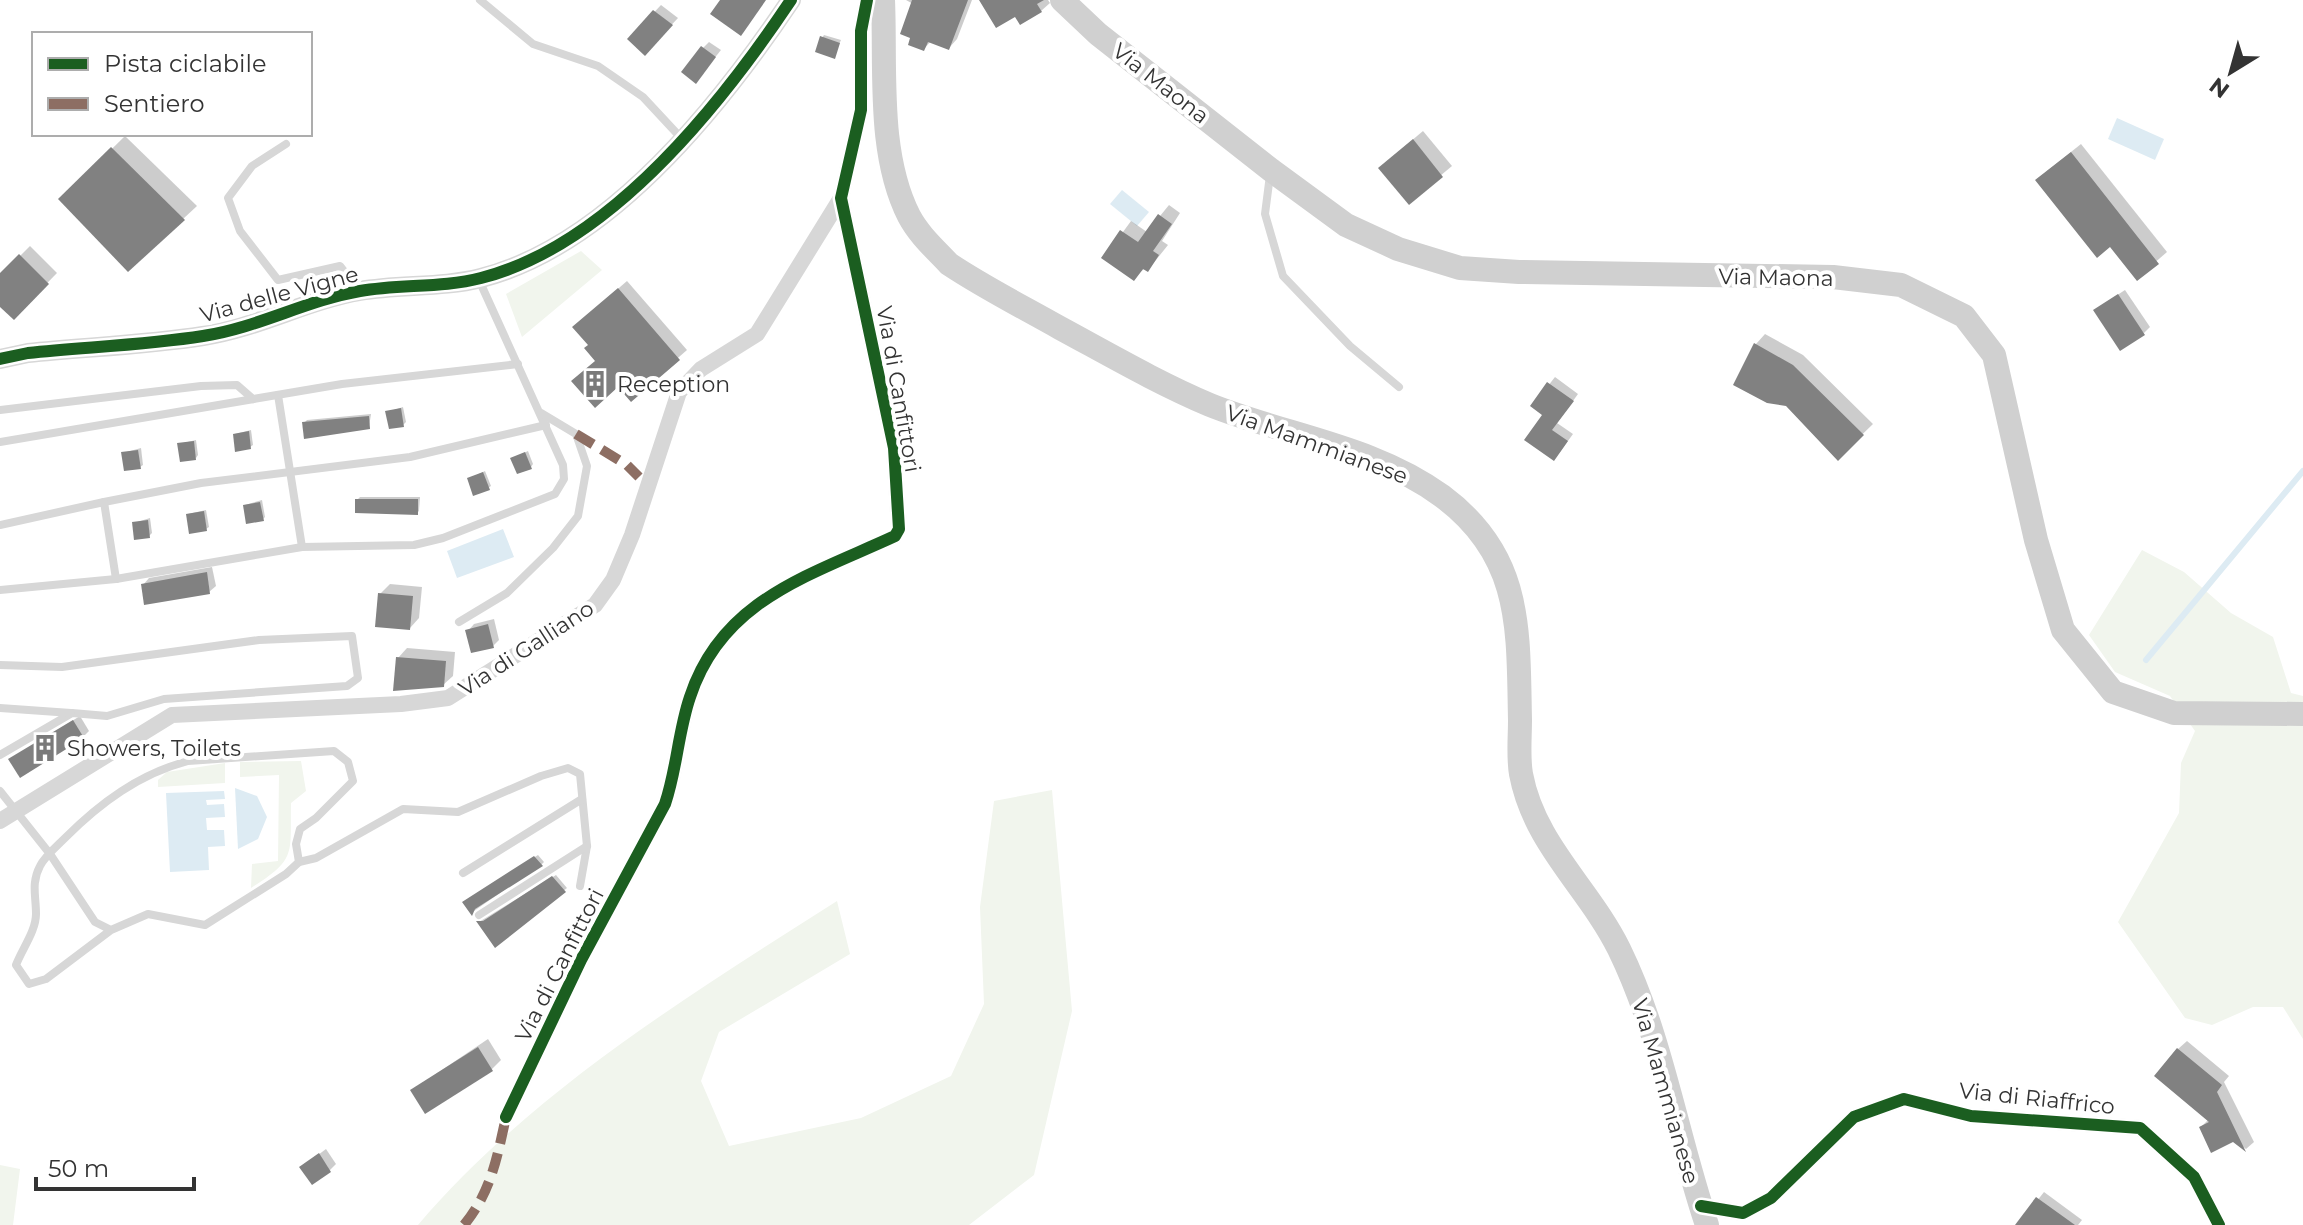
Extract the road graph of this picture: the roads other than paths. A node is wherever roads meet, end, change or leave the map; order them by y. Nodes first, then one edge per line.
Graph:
1 (480, 0) edge
2 (791, 0) edge
3 (867, 0) edge
4 (883, 0) edge
5 (1062, 0) edge
6 (684, 141) junction
7 (286, 144) dead end
8 (1271, 170) junction
9 (841, 198) junction
10 (479, 279) junction
11 (359, 291) junction
12 (0, 359) edge
13 (518, 364) junction
14 (1399, 387) dead end
15 (278, 395) junction
16 (253, 399) junction
17 (0, 410) edge
18 (540, 413) junction
19 (546, 425) junction
20 (0, 442) edge
21 (292, 472) junction
22 (104, 502) junction
23 (0, 525) edge
24 (302, 547) junction
25 (116, 579) junction
26 (0, 590) edge
27 (459, 622) dead end
28 (0, 665) edge
29 (0, 708) edge
30 (72, 713) junction
31 (2303, 714) edge
32 (0, 755) edge
33 (0, 791) edge
34 (582, 799) junction
35 (14, 812) junction
36 (0, 821) edge
37 (587, 846) junction
38 (50, 854) junction
39 (299, 862) junction
40 (463, 873) dead end
41 (580, 886) dead end
42 (479, 915) dead end
43 (111, 930) junction
44 (506, 1117) dead end
45 (1704, 1216) edge
46 (2219, 1225) edge

1 - 6 lane
2 - 6 street, Via delle Vigne
3 - 9 street, Via di Canfittori
4 - 45 main road, Via Mammianese
5 - 8 main road, Via Maona
6 - 10 street, Via delle Vigne
7 - 11 lane
8 - 14 lane
8 - 31 main road, Via Maona
9 - 35 street, Via di Galliano
9 - 44 street, Via di Canfittori
10 - 11 street, Via delle Vigne
10 - 13 lane
11 - 12 street, Via delle Vigne
13 - 15 lane
13 - 18 lane
15 - 16 lane
15 - 21 lane
16 - 17 lane
16 - 20 lane
18 - 19 lane
18 - 27 lane
19 - 21 lane
19 - 24 lane
21 - 22 lane
21 - 24 lane
22 - 23 lane
22 - 25 lane
24 - 25 lane
25 - 26 lane
28 - 30 lane
29 - 30 lane
30 - 32 lane
33 - 35 lane
34 - 37 lane
34 - 39 lane
34 - 40 lane
35 - 36 street, Via di Galliano
35 - 38 lane
37 - 41 lane
37 - 42 lane
38 - 39 lane
38 - 43 lane
38 - 43 lane
39 - 43 lane
45 - 46 street, Via di Riaffrico

